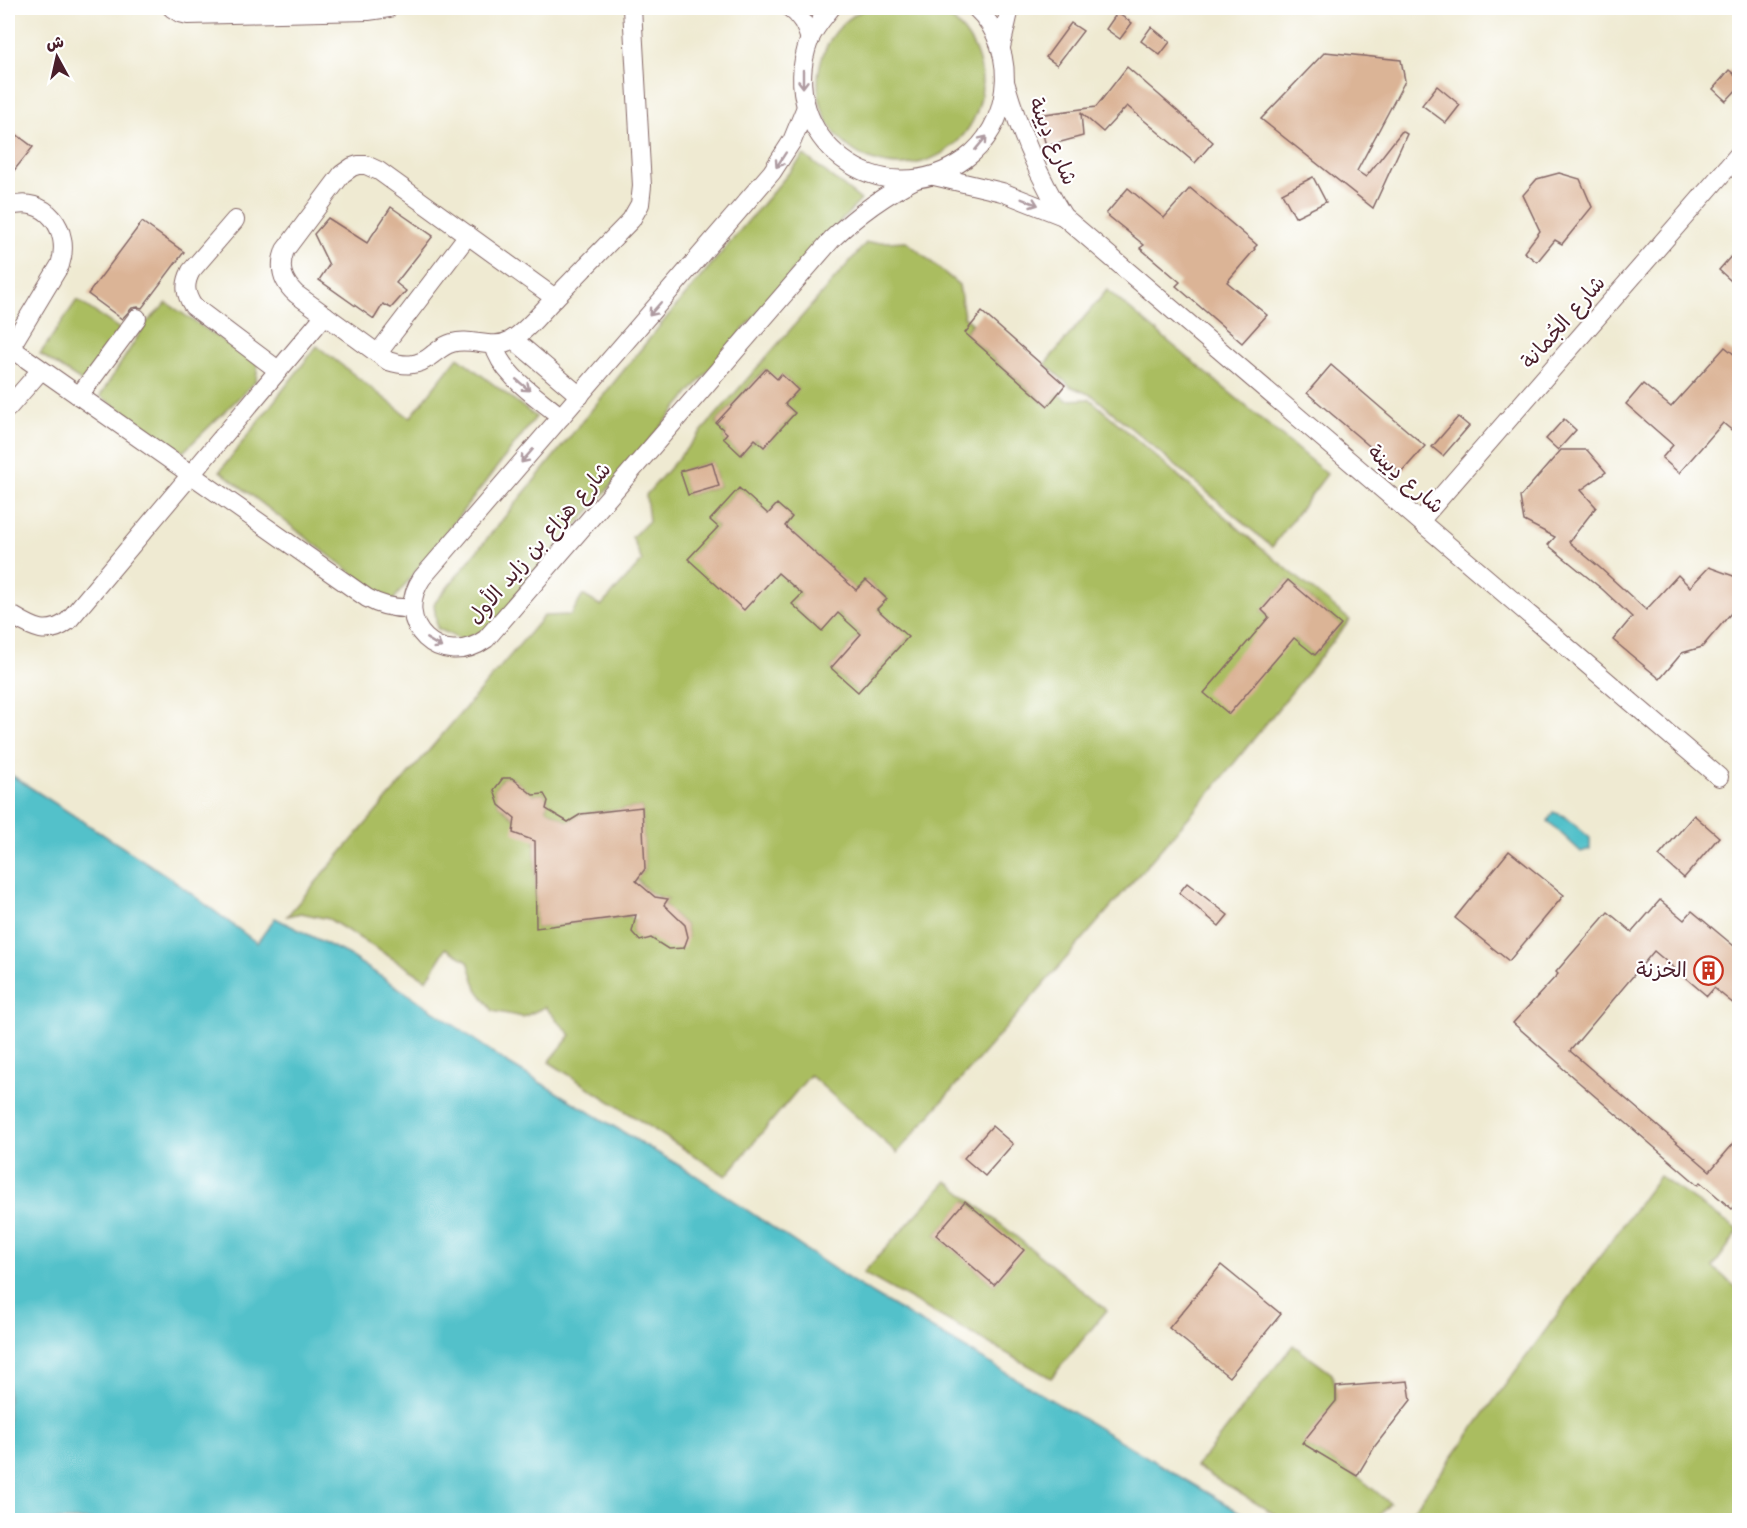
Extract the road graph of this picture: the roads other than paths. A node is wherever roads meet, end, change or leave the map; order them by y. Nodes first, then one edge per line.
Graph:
1 (172, 8) edge
2 (389, 8) edge
3 (632, 8) edge
4 (790, 8) edge
5 (831, 8) edge
6 (976, 8) edge
7 (1010, 8) edge
8 (810, 40) junction
9 (1000, 47) junction
10 (1005, 82) junction
11 (806, 107) junction
12 (1740, 153) edge
13 (925, 178) junction
14 (8, 207) edge
15 (1064, 216) junction
16 (235, 220) dead end
17 (468, 235) junction
18 (555, 298) junction
19 (325, 315) junction
20 (137, 318) dead end
21 (513, 339) junction
22 (494, 345) junction
23 (9, 347) edge
24 (378, 353) junction
25 (41, 370) junction
26 (278, 370) junction
27 (79, 396) junction
28 (580, 396) junction
29 (8, 408) edge
30 (561, 417) junction
31 (190, 474) junction
32 (1420, 521) junction
33 (412, 608) junction
34 (8, 613) edge
35 (1719, 777) dead end

1 - 2 street
3 - 18 street
4 - 8 street
5 - 8 street
6 - 9 street
7 - 9 street
8 -> 11 street
9 - 10 street
13 -> 10 street, شارع هزاع بن زايد الأول
10 - 15 street, شارع دِيينة
11 - 13 street, شارع دِيينة
11 -> 28 street
12 - 32 street, شارع الجُمانة
13 -> 15 street, شارع دِيينة
33 -> 13 street, شارع هزاع بن زايد الأول
14 - 23 street
15 - 32 street, شارع دِيينة
16 - 26 street
17 - 18 street
17 - 19 street
17 - 24 street
18 - 21 street
19 - 24 street
19 - 26 street
20 - 27 street
21 - 22 street
21 - 28 street
22 - 24 street
22 -> 30 street
23 - 25 street
25 - 27 street
25 - 29 street
26 - 31 street
27 - 31 street
28 - 30 street
30 -> 33 street
31 - 33 street
31 - 34 street
32 - 35 street, شارع دِيينة

